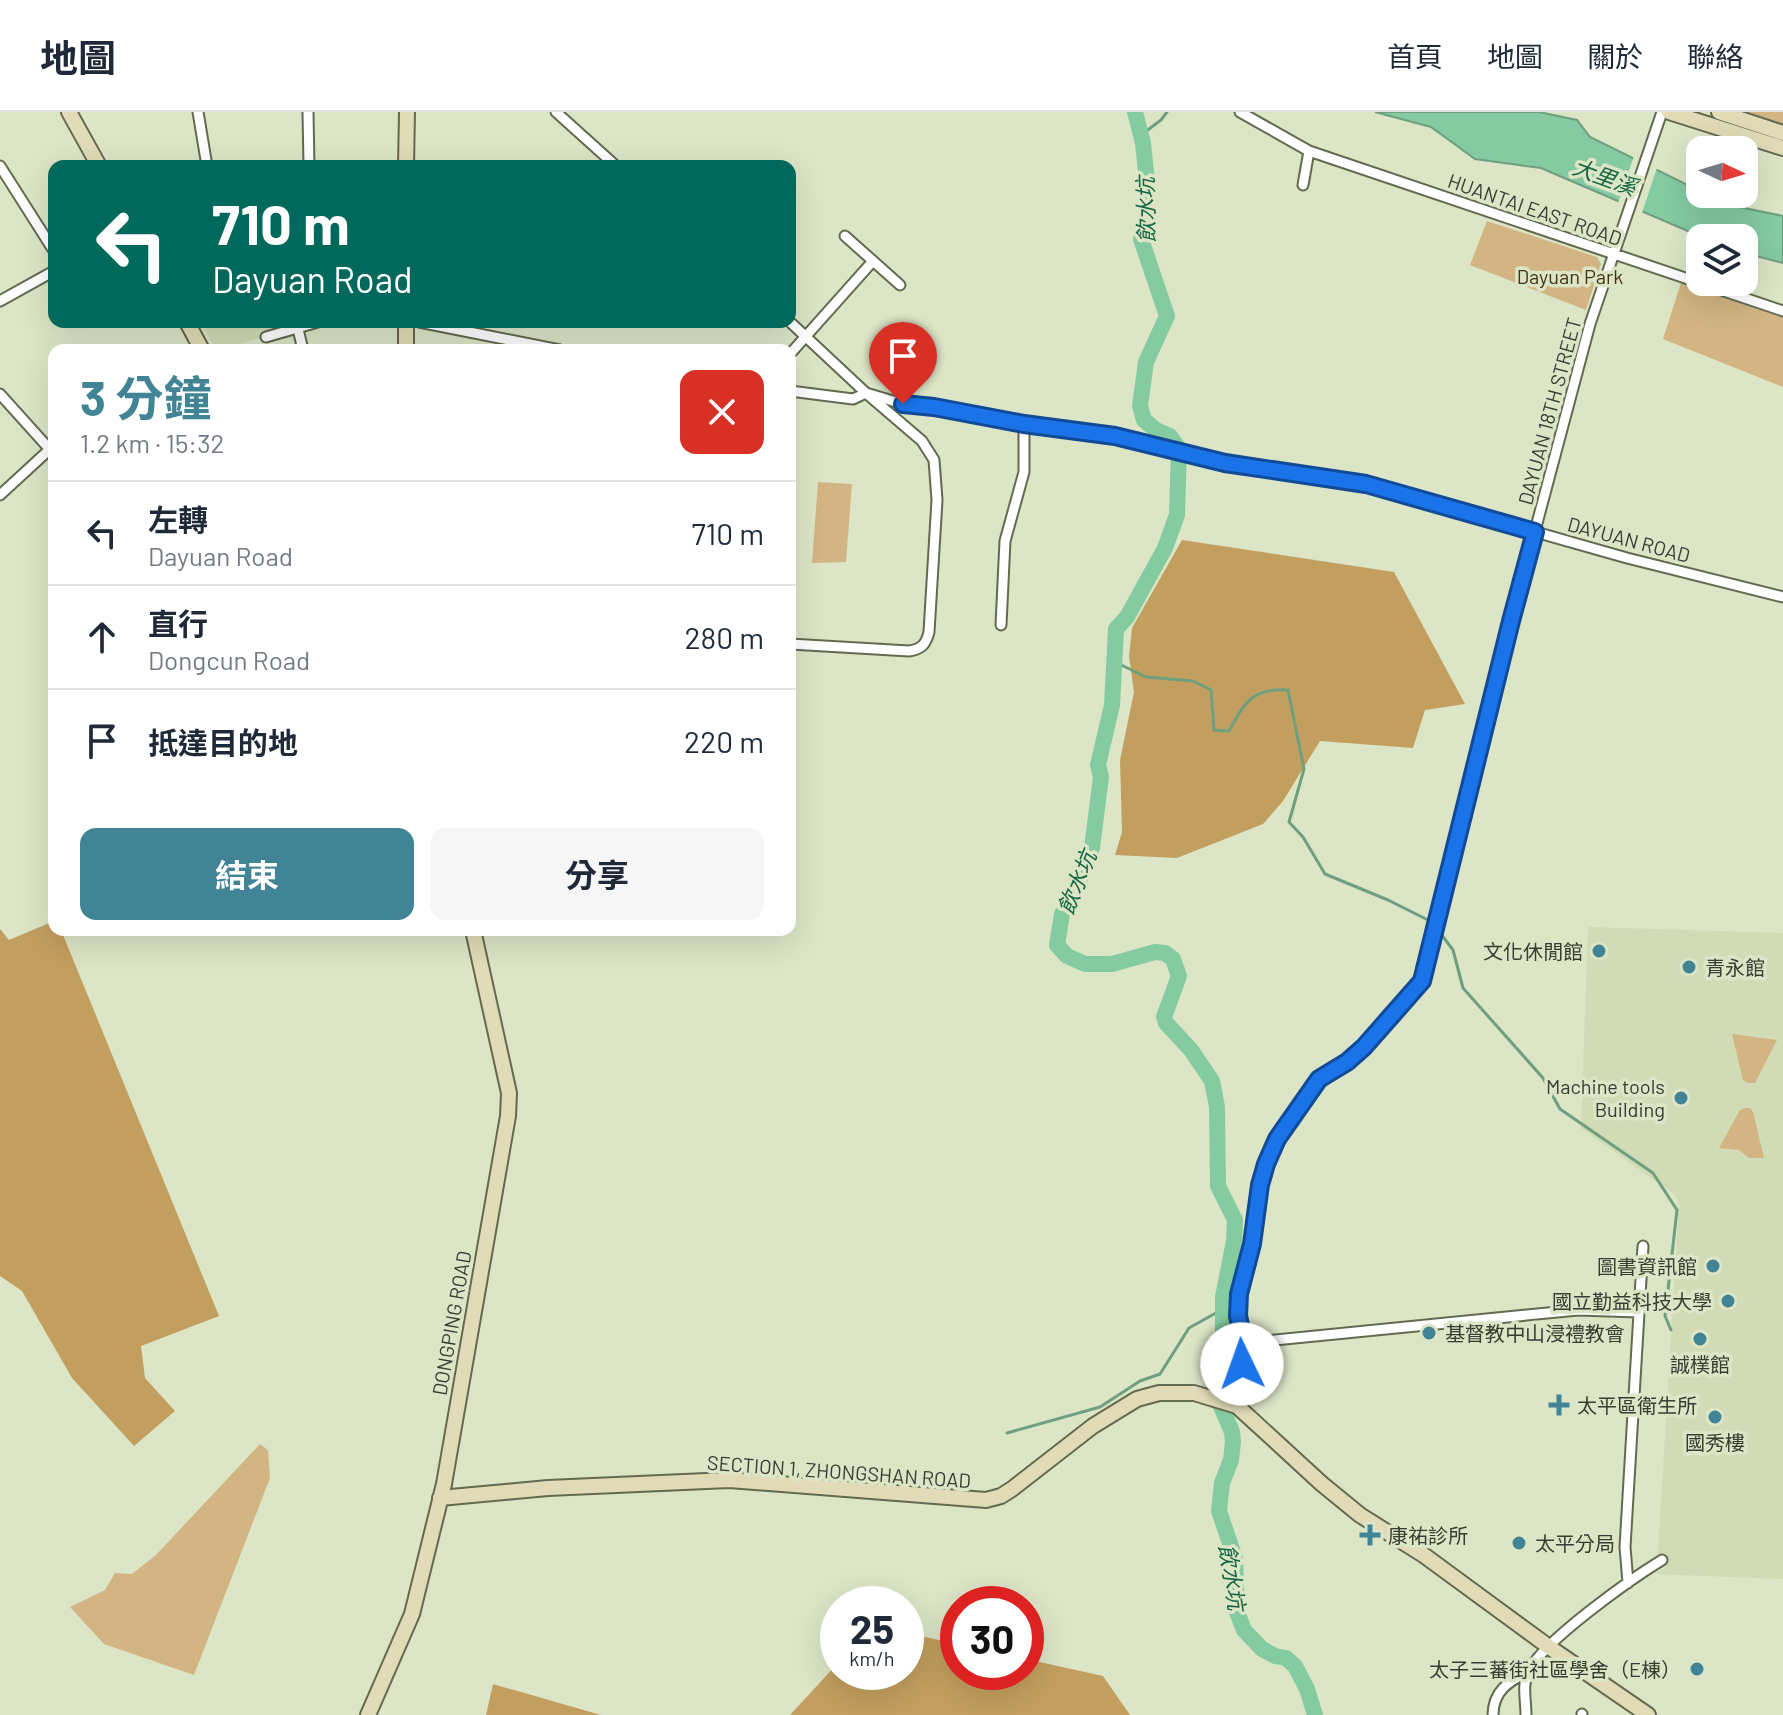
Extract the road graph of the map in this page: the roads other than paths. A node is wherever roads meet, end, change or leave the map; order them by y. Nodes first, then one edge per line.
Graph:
1 (69, 112) edge
2 (198, 112) edge
3 (308, 112) edge
4 (407, 112) edge
5 (556, 112) edge
6 (1240, 112) edge
7 (1662, 112) edge
8 (1669, 112) edge
9 (1719, 112) edge
10 (1783, 133) edge
11 (1783, 148) edge
12 (1309, 151) junction
13 (96, 160) edge
14 (206, 160) edge
15 (309, 160) edge
16 (405, 160) edge
17 (609, 160) edge
18 (0, 166) edge
19 (1303, 185) dead end
20 (845, 236) dead end
21 (48, 242) edge
22 (1614, 254) junction
23 (873, 261) junction
24 (48, 274) edge
25 (900, 285) dead end
26 (0, 301) edge
27 (1783, 311) edge
28 (796, 327) edge
29 (301, 328) edge
30 (449, 328) edge
31 (298, 329) junction
32 (806, 336) junction
33 (266, 337) dead end
34 (302, 344) edge
35 (530, 344) edge
36 (796, 347) edge
37 (796, 392) edge
38 (866, 393) junction
39 (0, 394) edge
40 (1024, 424) junction
41 (48, 448) edge
42 (48, 455) edge
43 (0, 495) edge
44 (1535, 532) junction
45 (1783, 597) edge
46 (1001, 625) dead end
47 (796, 644) edge
48 (474, 936) edge
49 (1643, 1246) dead end
50 (1639, 1312) junction
51 (1244, 1343) junction
52 (1237, 1406) junction
53 (440, 1498) junction
54 (1662, 1560) dead end
55 (1628, 1583) junction
56 (1549, 1647) junction
57 (1529, 1671) junction
58 (368, 1715) edge
59 (1493, 1715) edge
60 (1526, 1715) edge
61 (1648, 1715) edge

1 - 13 main road
2 - 14 street
3 - 15 street
4 - 16 main road
5 - 17 street
6 - 12 street, HUANTAI EAST ROAD
7 - 22 street, DAYUAN 18TH STREET
8 - 11 main road
9 - 10 main road
12 - 19 street
12 - 22 street, HUANTAI EAST ROAD
18 - 21 street
20 - 23 street
22 - 27 street, HUANTAI EAST ROAD
22 - 44 street, DAYUAN 18TH STREET
23 - 25 street
23 - 32 street
24 - 26 street
28 - 32 street
29 - 31 street
30 - 35 street
31 - 33 street
31 - 34 street
32 - 36 street
32 - 38 street
37 - 38 street
38 - 40 street, DAYUAN ROAD
38 - 47 street
39 - 41 street
40 - 44 street, DAYUAN ROAD
40 - 46 street
42 - 43 street
44 - 45 street, DAYUAN ROAD
44 - 51 street, DAYUAN 18TH STREET
48 - 53 main road, DONGPING ROAD
49 - 50 street
50 - 51 street
50 - 55 street
51 - 52 street, DAYUAN 18TH STREET
52 - 53 main road, SECTION 1, ZHONGSHAN ROAD
52 - 56 main road
53 - 58 main road, DONGPING ROAD
54 - 55 street
55 - 56 street
56 - 57 street
56 - 61 main road
57 - 59 street
57 - 60 street

